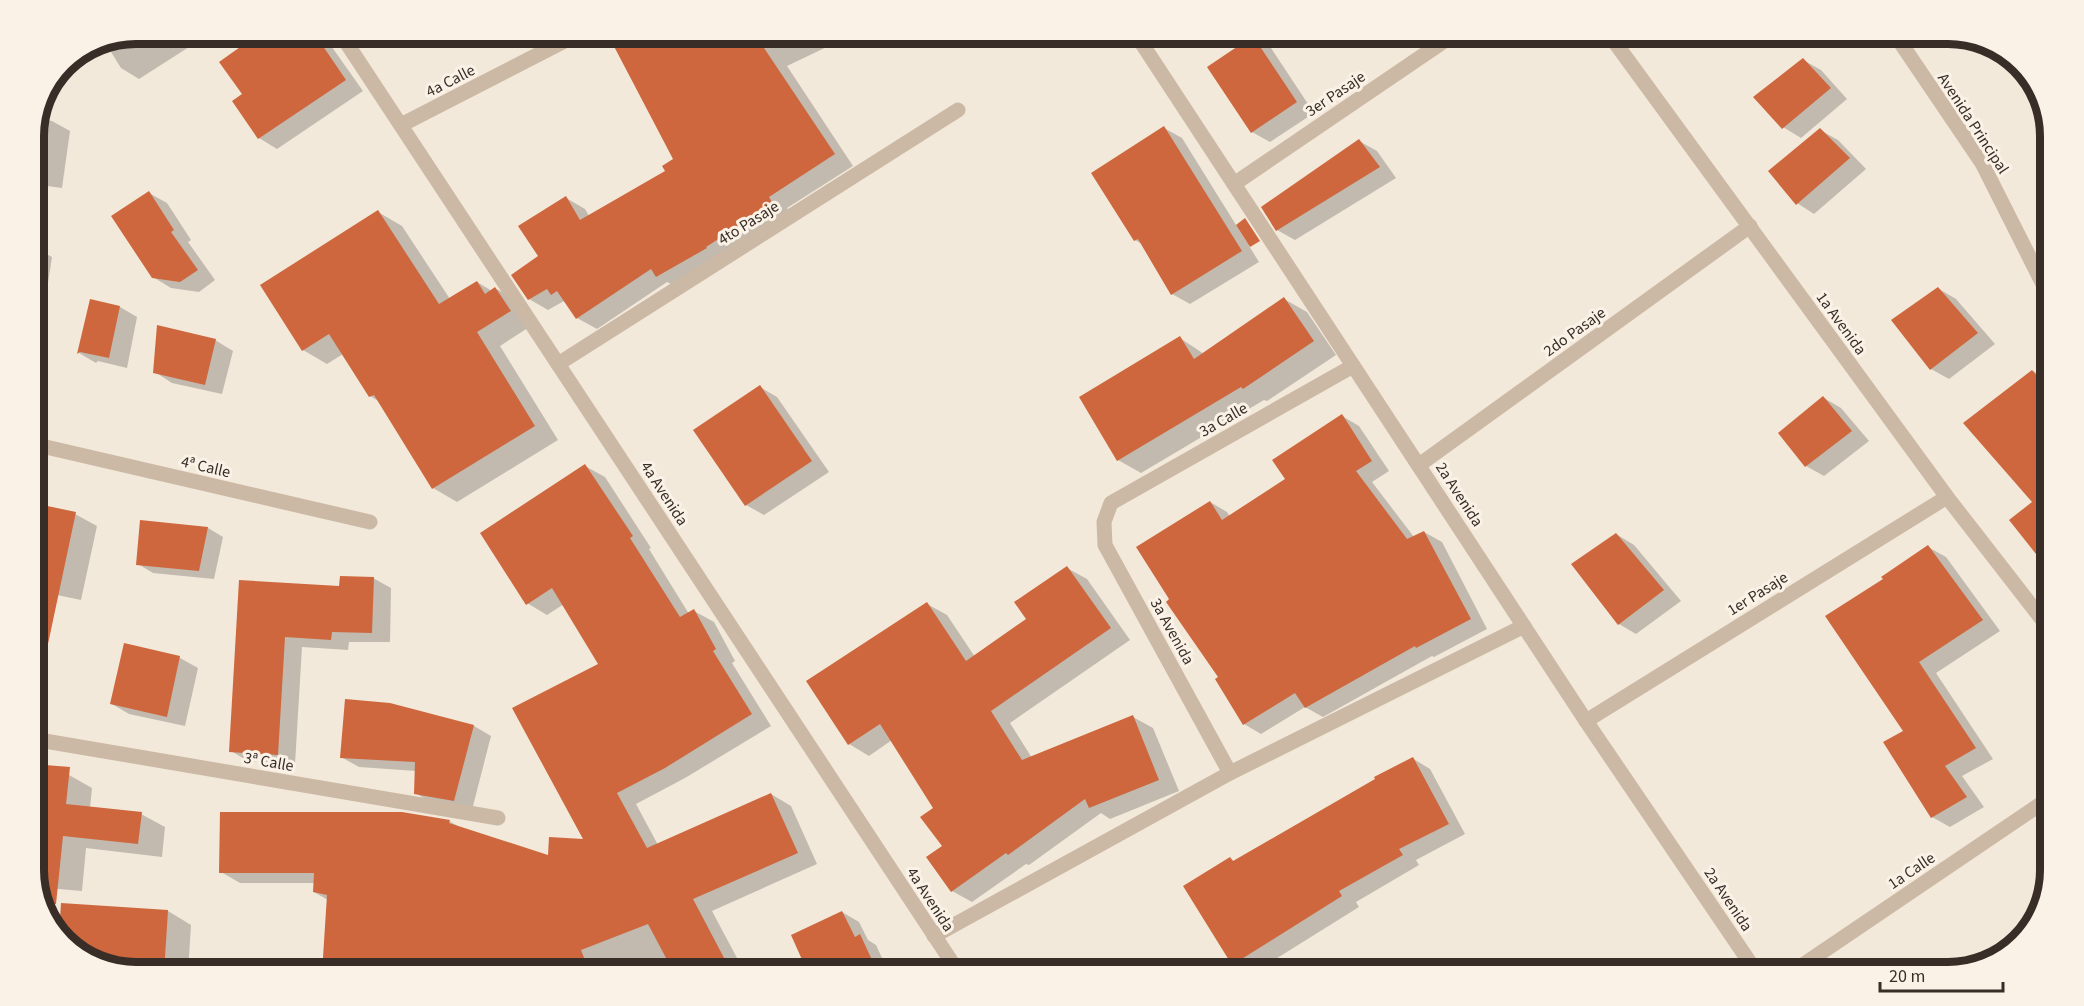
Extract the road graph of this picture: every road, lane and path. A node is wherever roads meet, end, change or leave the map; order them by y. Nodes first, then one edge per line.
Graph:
1 (347, 43) edge
2 (561, 43) edge
3 (1142, 43) edge
4 (1441, 43) edge
5 (1615, 43) edge
6 (1901, 43) edge
7 (958, 110) dead end
8 (401, 125) junction
9 (1234, 184) junction
10 (1750, 226) junction
11 (2040, 278) edge
12 (558, 363) junction
13 (1353, 366) junction
14 (44, 447) edge
15 (1419, 465) junction
16 (1947, 496) junction
17 (1111, 503) joint
18 (370, 522) dead end
19 (2040, 617) edge
20 (1524, 626) junction
21 (1586, 721) junction
22 (44, 741) edge
23 (1230, 773) junction
24 (2040, 804) edge
25 (498, 818) dead end
26 (934, 936) junction
27 (952, 962) edge
28 (1750, 962) edge
29 (1807, 962) edge

1 - 8 street, 4a Avenida
2 - 8 street, 4a Calle
3 - 9 street, 2a Avenida
4 - 9 street, 3er Pasaje
5 - 10 street, 1a Avenida
6 - 11 street, Avenida Principal
7 - 12 street, 4to Pasaje
8 - 12 street, 4a Avenida
9 - 13 street, 2a Avenida
10 - 15 street, 2do Pasaje
10 - 16 street, 1a Avenida
12 - 26 street, 4a Avenida
13 - 15 street, 2a Avenida
13 - 17 street, 3a Calle
14 - 18 street, 4ª Calle
15 - 20 street, 2a Avenida
16 - 19 street, 1a Avenida
16 - 21 street, 1er Pasaje
17 - 23 street, 3a Avenida
20 - 21 street, 2a Avenida
20 - 23 street
21 - 28 street, 2a Avenida
22 - 25 street, 3ª Calle
23 - 26 street
24 - 29 street, 1a Calle
26 - 27 street, 4a Avenida

